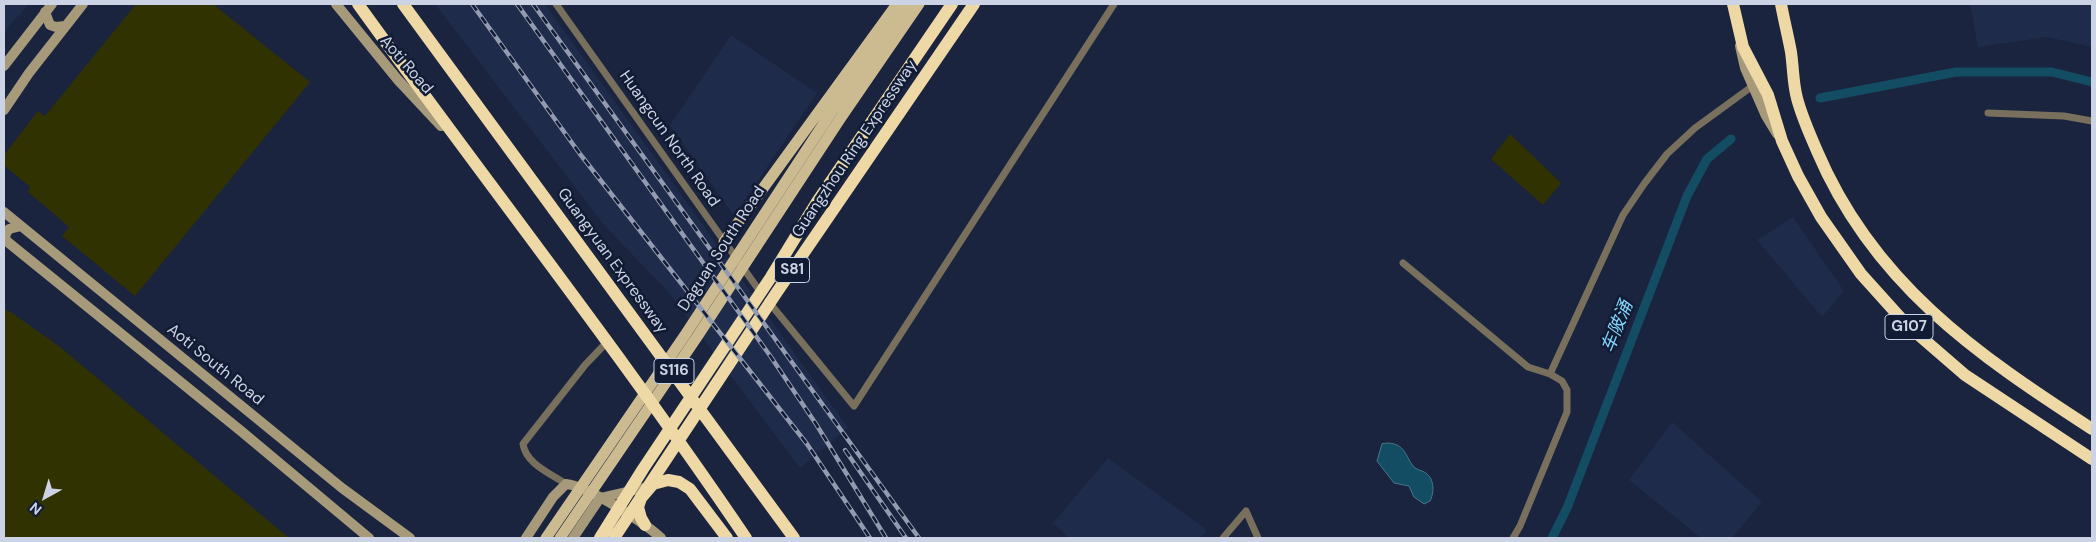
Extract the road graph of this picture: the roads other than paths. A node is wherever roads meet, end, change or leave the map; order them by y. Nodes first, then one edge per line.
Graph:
1 (83, 4) edge
2 (336, 4) edge
3 (358, 4) edge
4 (403, 4) edge
5 (556, 4) edge
6 (897, 4) edge
7 (908, 4) edge
8 (919, 4) edge
9 (952, 4) edge
10 (974, 4) edge
11 (1114, 4) edge
12 (1733, 4) edge
13 (1781, 4) edge
14 (48, 8) edge
15 (65, 26) junction
16 (1738, 33) junction
17 (4, 66) edge
18 (1754, 85) junction
19 (4, 110) edge
20 (1988, 114) dead end
21 (2092, 121) edge
22 (1782, 141) junction
23 (458, 142) junction
24 (4, 212) edge
25 (769, 217) junction
26 (21, 226) junction
27 (5, 240) edge
28 (724, 242) junction
29 (1403, 263) dead end
30 (607, 342) junction
31 (1550, 374) junction
32 (2092, 429) edge
33 (2092, 459) edge
34 (566, 484) junction
35 (645, 490) junction
36 (600, 498) junction
37 (567, 518) junction
38 (645, 525) junction
39 (369, 538) edge
40 (410, 538) edge
41 (526, 538) edge
42 (546, 538) edge
43 (560, 538) edge
44 (573, 538) edge
45 (600, 538) edge
46 (614, 538) edge
47 (660, 538) edge
48 (727, 538) edge
49 (746, 538) edge
50 (794, 538) edge
51 (1223, 538) edge
52 (1258, 538) edge
53 (1513, 538) edge

1 - 15 street
2 - 23 street, Aoti Road
3 - 23 highway
4 - 50 highway, Guangyuan Expressway
5 - 28 street, Huangcun North Road
6 - 28 main road
7 - 25 main road, Daguan South Road / S116
8 - 25 main road, Daguan South Road / S116
9 - 45 highway, Guangzhou Ring Expressway / S81
10 - 35 highway, Guangzhou Ring Expressway / S81
11 - 28 street, Huangcun North Road
12 - 16 highway
13 - 32 highway, G107
14 - 15 street
14 - 17 street
15 - 19 street
16 - 18 street
16 - 22 highway
18 - 22 street
18 - 31 street
20 - 21 street
22 - 33 highway, G107
23 - 30 highway
24 - 26 street, Aoti South Road
25 - 37 main road, Daguan South Road / S116
26 - 27 street
26 - 40 street, Aoti South Road
27 - 39 street
29 - 31 street
30 - 34 street
30 - 49 highway
31 - 53 street
34 - 36 street
34 - 41 street
35 - 36 street
35 - 38 highway
35 - 46 highway, Guangzhou Ring Expressway / S81
35 - 48 highway
36 - 38 street
36 - 44 street
37 - 42 main road, Daguan South Road / S116
37 - 43 main road, Daguan South Road / S116
38 - 47 street
51 - 52 street

